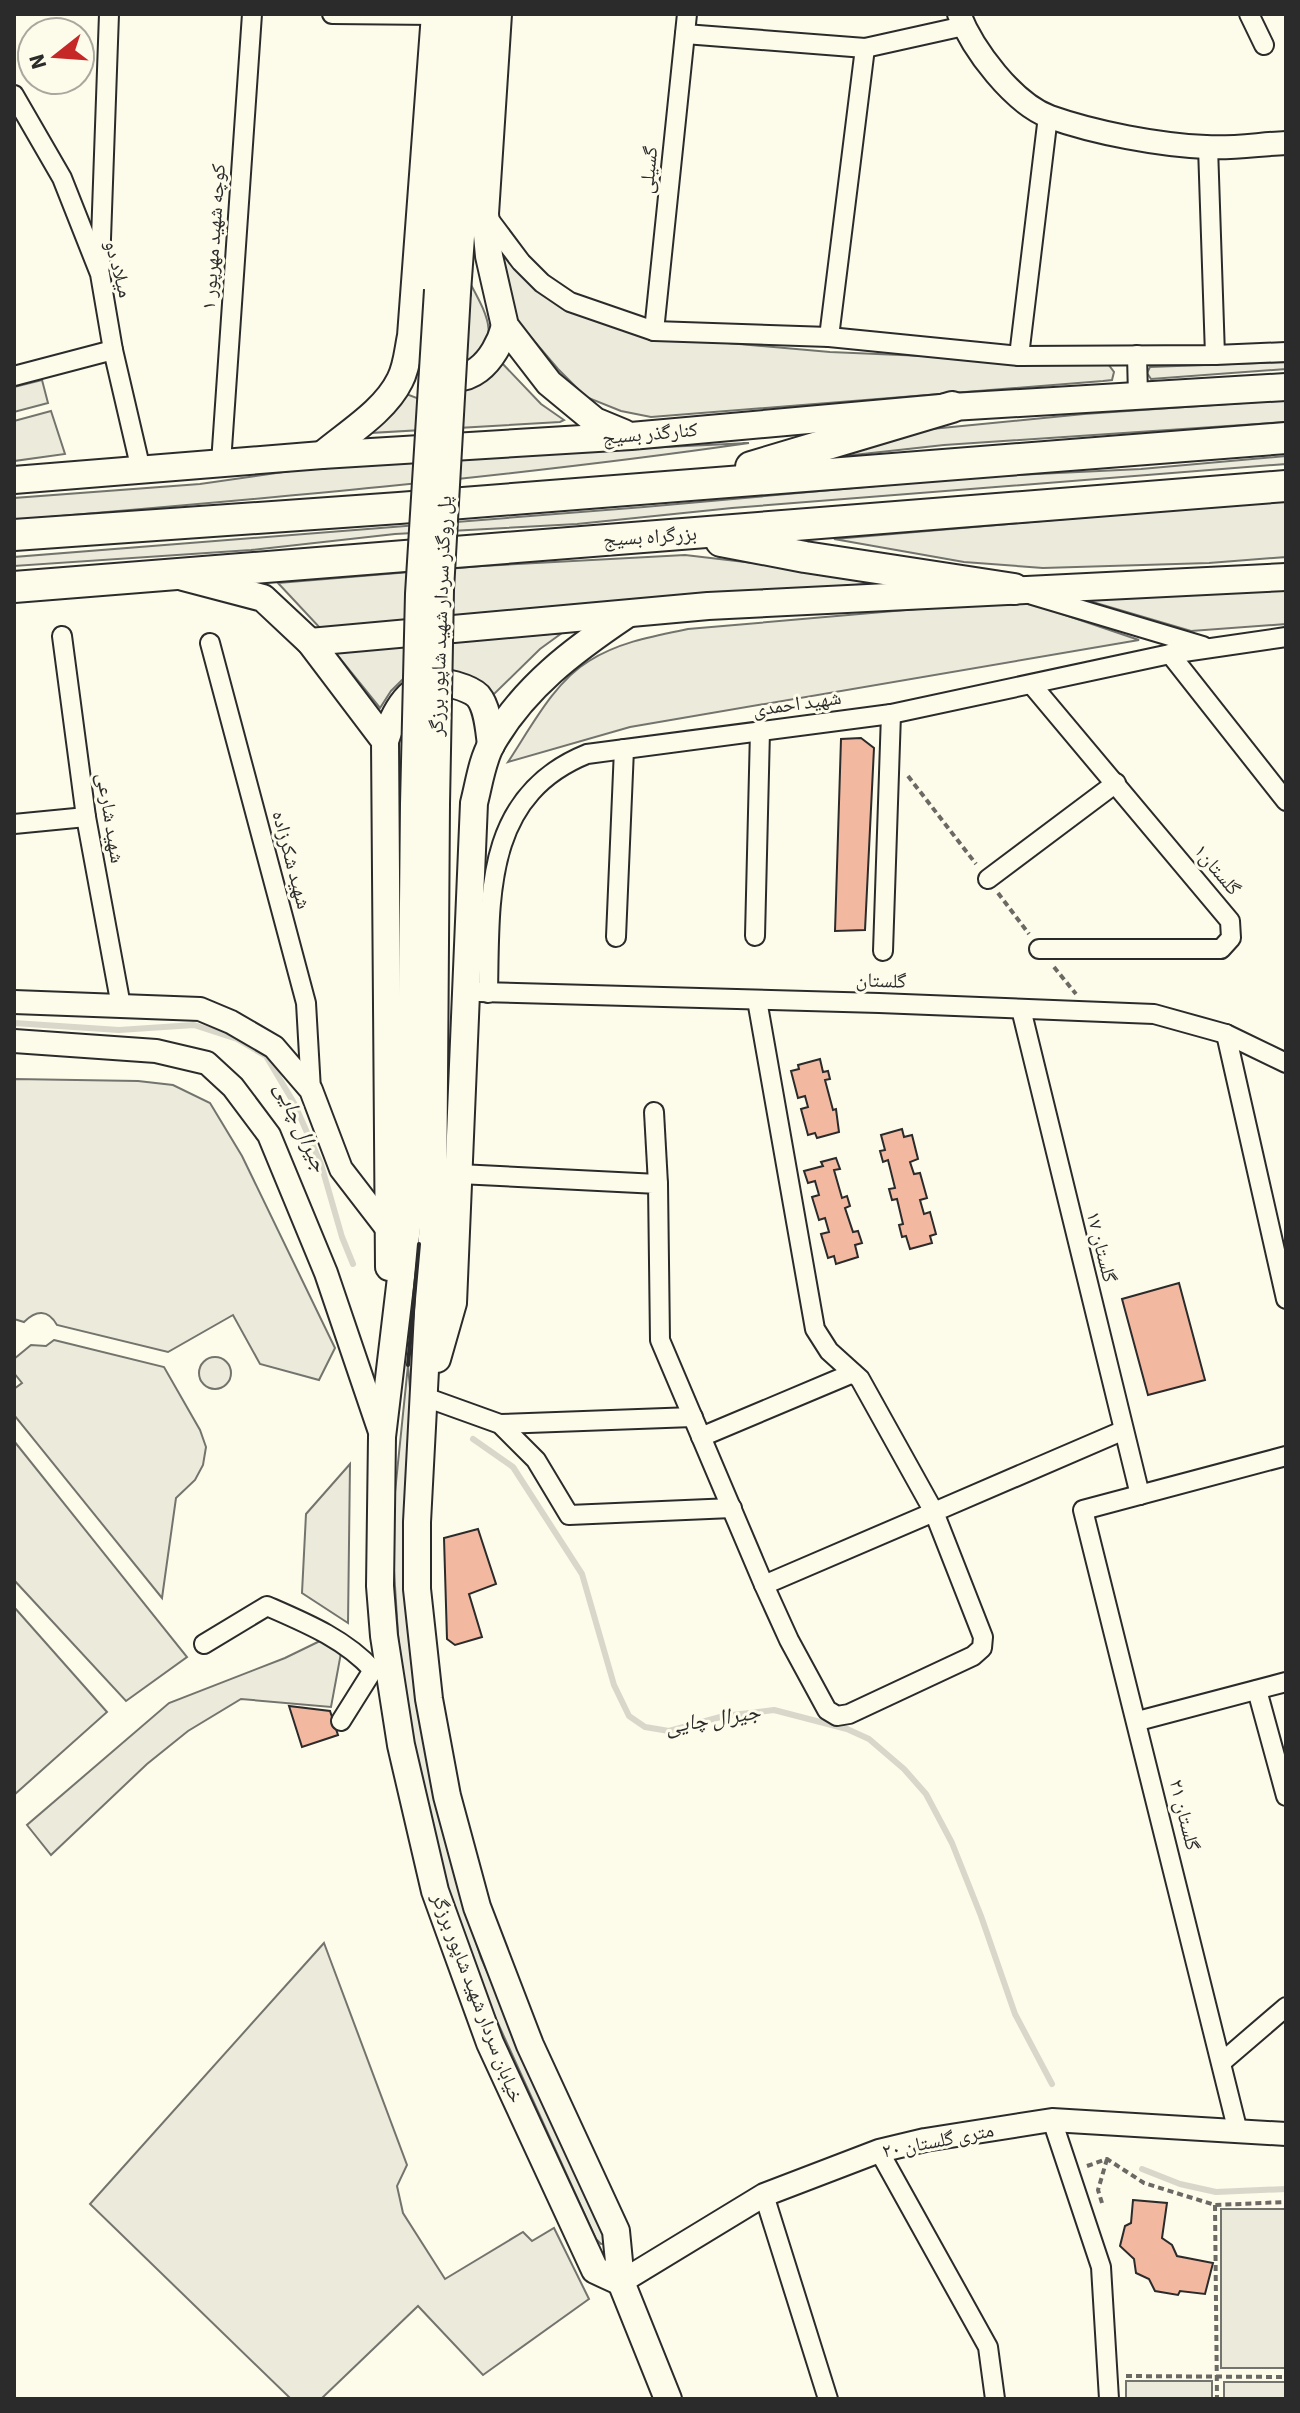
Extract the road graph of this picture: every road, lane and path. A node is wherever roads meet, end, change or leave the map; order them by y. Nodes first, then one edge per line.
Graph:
1 (109, 14) edge
2 (252, 14) edge
3 (332, 14) edge
4 (435, 14) edge
5 (456, 14) edge
6 (477, 14) edge
7 (498, 14) edge
8 (687, 14) edge
9 (1249, 14) edge
10 (961, 20) edge
11 (685, 34) junction
12 (1264, 45) dead end
13 (865, 48) junction
14 (14, 95) edge
15 (1048, 116) junction
16 (1286, 143) edge
17 (1208, 147) junction
18 (485, 214) junction
19 (100, 274) junction
20 (448, 291) junction
21 (505, 326) junction
22 (654, 331) junction
23 (411, 336) junction
24 (829, 337) junction
25 (113, 350) junction
26 (1286, 352) edge
27 (1137, 355) junction
28 (1215, 355) junction
29 (1019, 356) junction
30 (14, 376) edge
31 (1286, 387) edge
32 (1138, 396) junction
33 (952, 407) junction
34 (631, 436) junction
35 (1286, 438) edge
36 (322, 455) junction
37 (221, 463) junction
38 (141, 470) junction
39 (14, 480) edge
40 (695, 483) junction
41 (1286, 486) edge
42 (684, 534) junction
43 (14, 535) edge
44 (175, 575) junction
45 (1286, 577) edge
46 (14, 587) edge
47 (1014, 589) junction
48 (627, 614) junction
49 (62, 636) dead end
50 (1286, 637) edge
51 (310, 642) junction
52 (210, 643) dead end
53 (1209, 647) junction
54 (1170, 654) junction
55 (1032, 685) junction
56 (891, 714) junction
57 (760, 731) junction
58 (385, 741) junction
59 (491, 745) junction
60 (624, 749) junction
61 (1116, 783) junction
62 (1286, 801) edge
63 (425, 804) junction
64 (86, 817) junction
65 (14, 824) edge
66 (988, 879) dead end
67 (755, 936) dead end
68 (616, 937) dead end
69 (1039, 949) dead end
70 (883, 951) dead end
71 (476, 992) junction
72 (757, 1000) junction
73 (14, 1002) edge
74 (121, 1006) junction
75 (1021, 1009) junction
76 (1226, 1034) junction
77 (14, 1041) edge
78 (1286, 1063) edge
79 (311, 1090) junction
80 (654, 1112) dead end
81 (459, 1174) junction
82 (658, 1184) junction
83 (388, 1230) junction
84 (1281, 1257) edge
85 (1286, 1299) edge
86 (392, 1350) junction
87 (853, 1373) junction
88 (425, 1397) junction
89 (693, 1417) junction
90 (500, 1424) junction
91 (1122, 1431) junction
92 (382, 1437) junction
93 (701, 1437) junction
94 (1286, 1456) edge
95 (1140, 1495) junction
96 (732, 1508) junction
97 (934, 1512) junction
98 (764, 1585) junction
99 (204, 1644) dead end
100 (381, 1668) junction
101 (1286, 1682) edge
102 (1257, 1690) junction
103 (341, 1721) dead end
104 (1138, 1721) junction
105 (1286, 1796) edge
106 (1286, 2007) edge
107 (1222, 2062) junction
108 (1052, 2120) junction
109 (1238, 2132) junction
110 (1286, 2134) edge
111 (879, 2151) junction
112 (1069, 2172) junction
113 (764, 2195) junction
114 (1286, 2202) edge
115 (1215, 2205) junction
116 (621, 2282) junction
117 (1107, 2376) junction
118 (1217, 2376) junction
119 (1286, 2377) edge
120 (668, 2399) edge
121 (828, 2399) edge
122 (995, 2399) edge
123 (1109, 2399) edge
124 (1217, 2399) edge

1 - 19 street
2 - 37 street, کوچه شهید مهرپور ۱
3 - 4 street
4 - 23 main road
5 - 20 main road, پل روگذر سردار شهید شاپور برزگر
6 - 20 main road, پل روگذر سردار شهید شاپور برزگر
7 - 18 main road
8 - 11 street, گسیلی
9 - 12 street
10 - 13 street
10 - 15 street
11 - 13 street
11 - 22 street, گسیلی
13 - 24 street
14 - 19 street, میلاد دو
15 - 17 street
15 - 29 street
16 - 17 street
17 - 28 street
18 - 21 main road
18 - 22 street
19 - 25 street, میلاد دو
20 - 63 main road, پل روگذر سردار شهید شاپور برزگر, bridge
21 - 23 main road
21 - 34 main road
22 - 24 street
23 - 36 main road
24 - 29 street
25 - 30 street
25 - 38 street, میلاد دو
26 - 28 street
27 - 28 street
27 - 29 street
27 - 32 street
31 - 32 main road, کنارگذر بسیج
32 - 33 main road, کنارگذر بسیج
33 - 34 main road, کنارگذر بسیج
33 - 40 highway
34 - 36 main road, کنارگذر بسیج
35 - 40 highway
36 - 37 main road, کنارگذر بسیج
37 - 38 main road, کنارگذر بسیج
38 - 39 main road, کنارگذر بسیج
40 - 43 highway
41 - 42 highway, بزرگراه بسیج
42 - 44 highway, بزرگراه بسیج
42 - 47 highway
44 - 46 highway, بزرگراه بسیج
44 - 51 main road
45 - 47 main road
47 - 48 main road
47 - 53 street
48 - 51 main road
48 - 59 main road
49 - 64 street, شهید شارعی
50 - 53 street, شهید احمدی
51 - 58 main road
52 - 79 street, شهید شکرزاده
53 - 54 street, شهید احمدی
54 - 55 street, شهید احمدی
54 - 62 street
55 - 56 street, شهید احمدی
55 - 61 street, گلستان۱
56 - 57 street, شهید احمدی
56 - 70 street
57 - 60 street, شهید احمدی
57 - 67 street
58 - 59 main road
58 - 83 main road
59 - 71 main road
60 - 68 street
60 - 71 street, شهید احمدی
61 - 66 street
61 - 69 street, گلستان۱
63 - 86 main road, پل روگذر سردار شهید شاپور برزگر
63 - 88 main road, پل روگذر سردار شهید شاپور برزگر
64 - 65 street
64 - 74 street, شهید شارعی
71 - 72 street, گلستان
71 - 81 main road
72 - 75 street, گلستان
72 - 87 street
73 - 74 street
74 - 79 street
75 - 76 street, گلستان
75 - 91 street, گلستان ۱۷
76 - 78 street, گلستان
76 - 84 street
77 - 92 street
79 - 83 street
80 - 82 street
81 - 82 street
81 - 88 main road
82 - 89 street
83 - 86 main road
84 - 85 street
86 - 92 main road, خیابان سردار شهید شاپور برزگر
87 - 93 street
87 - 97 street
88 - 90 street
88 - 116 main road, خیابان سردار شهید شاپور برزگر
89 - 90 street
89 - 93 street
90 - 96 street
91 - 95 street, گلستان ۱۷
91 - 97 street
92 - 100 main road, خیابان سردار شهید شاپور برزگر
93 - 96 street
94 - 95 street
95 - 104 street, گلستان ۲۱
96 - 98 street
97 - 98 street
97 - 98 street
99 - 100 street
100 - 103 street
100 - 116 main road, خیابان سردار شهید شاپور برزگر
101 - 102 street
102 - 104 street
102 - 105 street
104 - 107 street, گلستان ۲۱
106 - 107 street
107 - 109 street, گلستان ۲۱
108 - 109 street, ۲۰ متری گلستان
108 - 111 street, ۲۰ متری گلستان
108 - 112 street
109 - 110 street, ۲۰ متری گلستان
111 - 113 street, ۲۰ متری گلستان
111 - 122 street
112 - 115 path
112 - 117 street
113 - 116 street, ۲۰ متری گلستان
113 - 121 street
114 - 115 path
115 - 118 path
116 - 120 main road, خیابان سردار شهید شاپور برزگر
117 - 118 path
117 - 123 street
118 - 119 path
118 - 124 path

